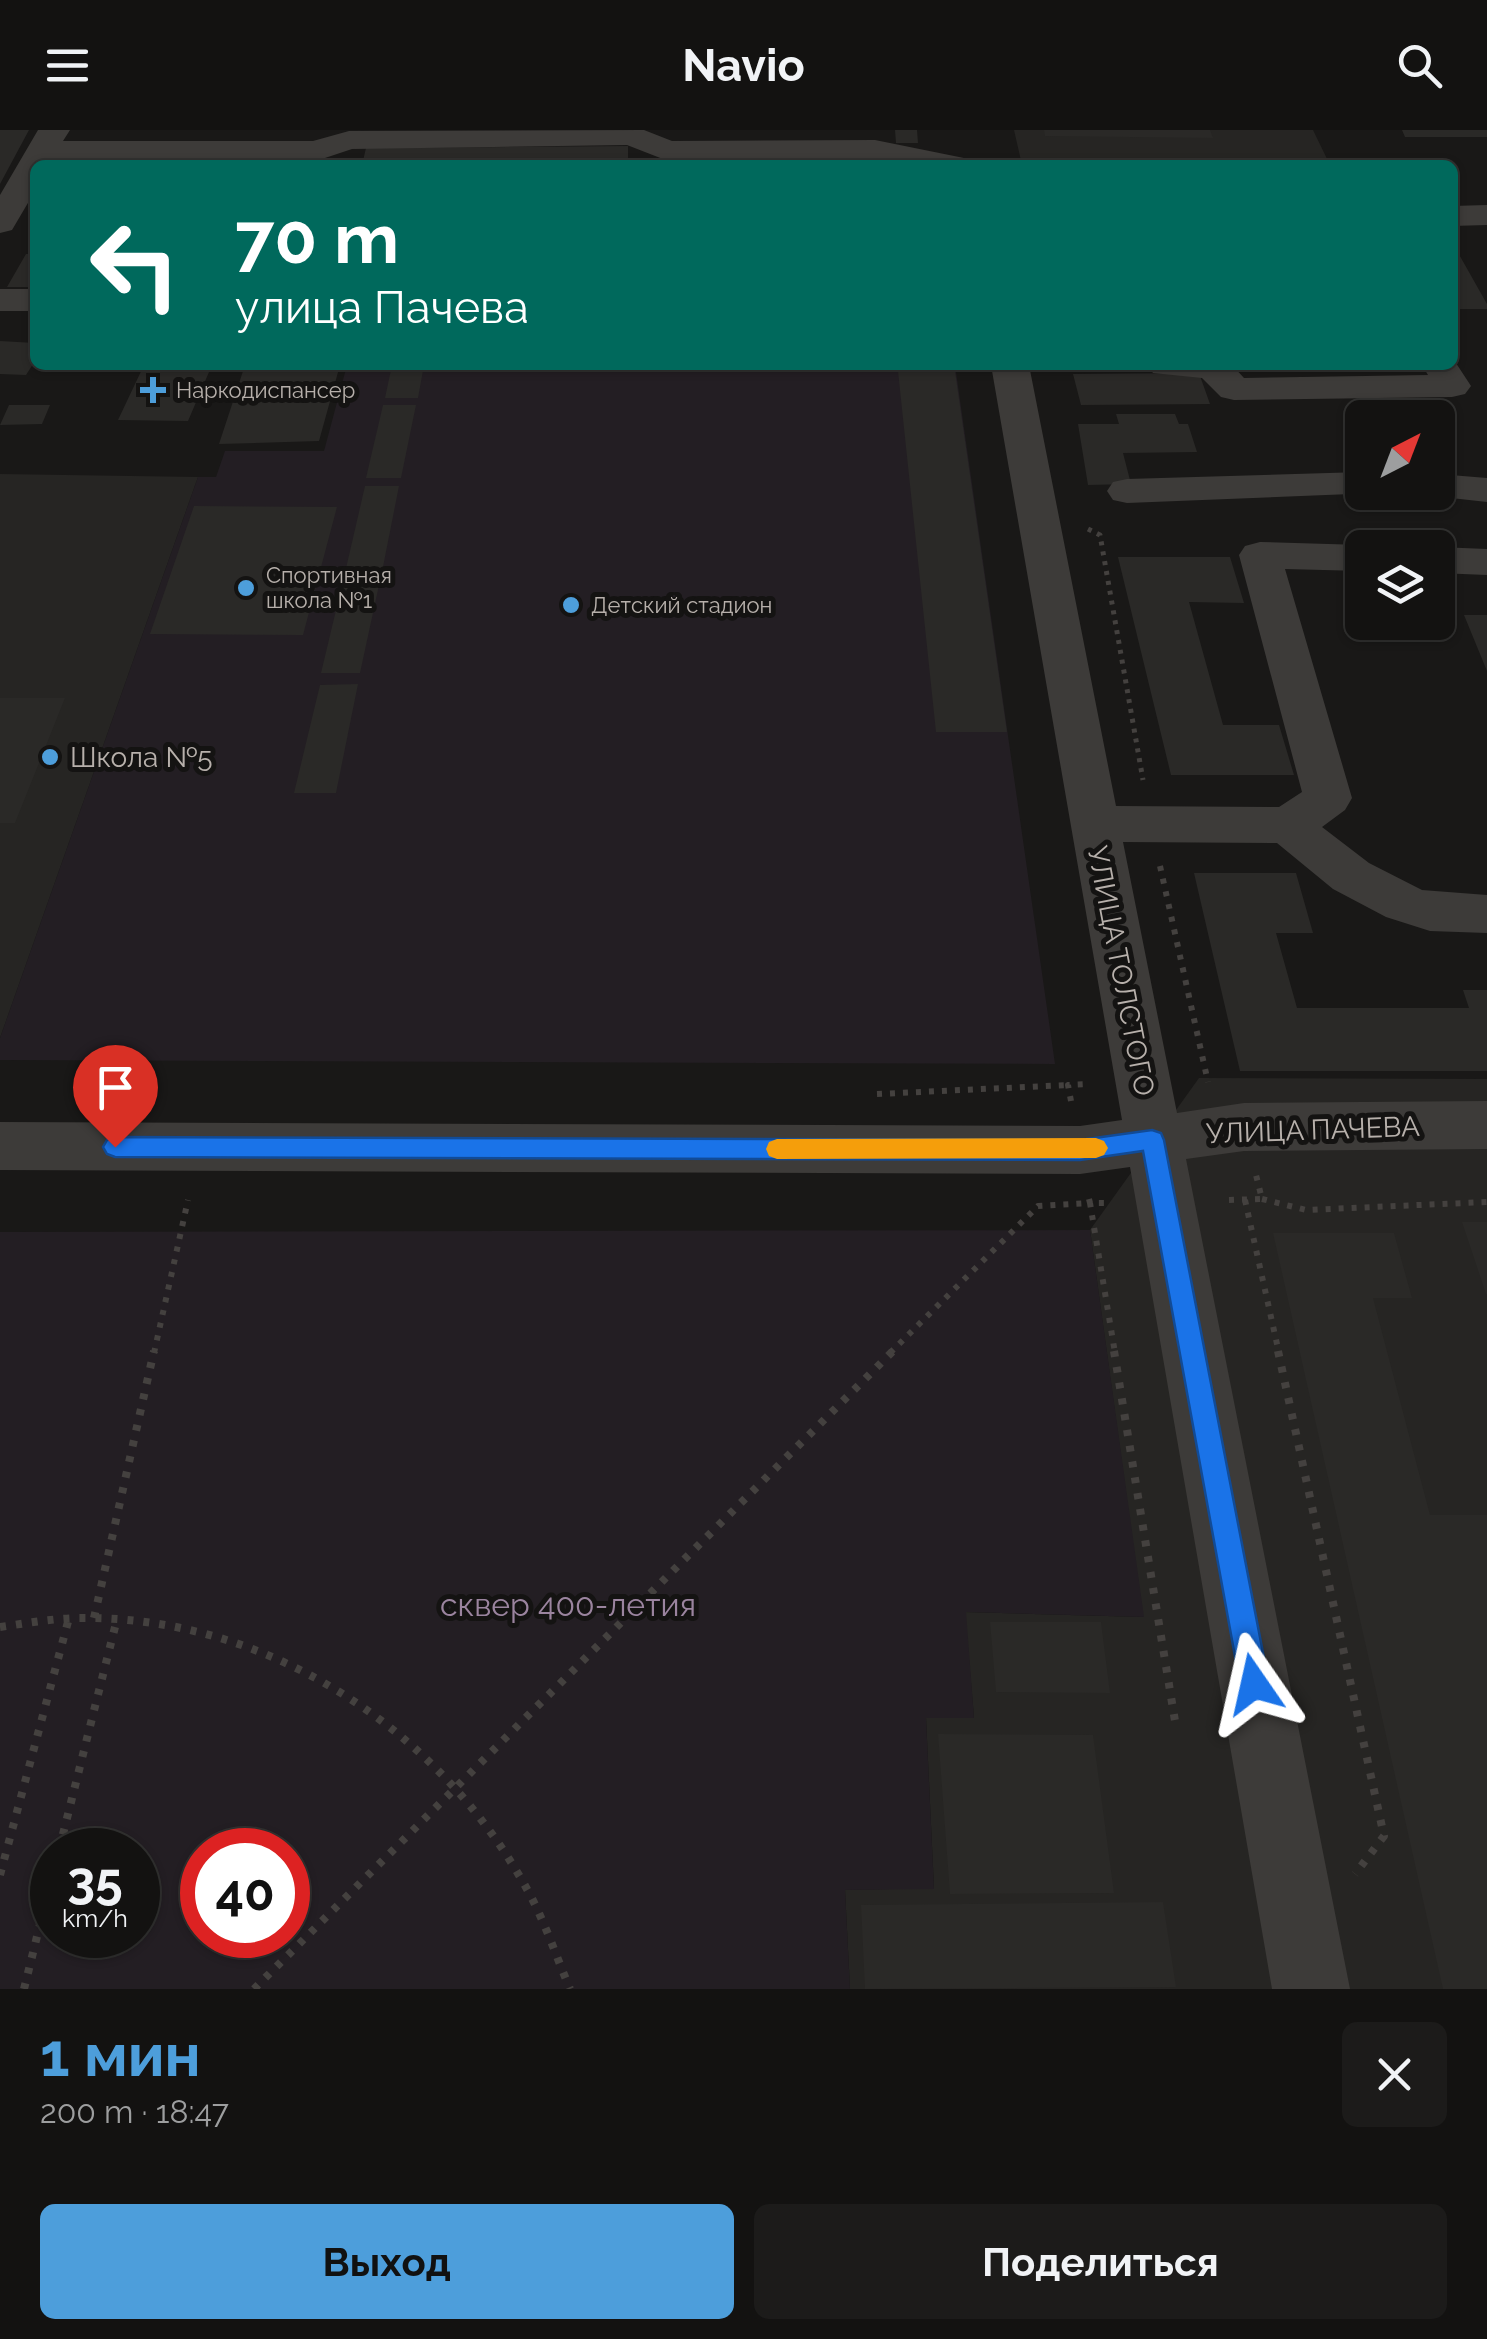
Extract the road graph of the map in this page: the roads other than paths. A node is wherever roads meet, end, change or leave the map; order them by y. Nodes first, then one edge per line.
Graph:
1 (966, 130) edge
2 (48, 141) edge
3 (928, 160) edge
4 (972, 160) edge
5 (30, 178) edge
6 (1458, 216) edge
7 (1487, 216) edge
8 (9, 221) edge
9 (0, 300) edge
10 (30, 300) edge
11 (1011, 370) edge
12 (1216, 370) edge
13 (1460, 379) edge
14 (1345, 484) edge
15 (1455, 487) edge
16 (1127, 490) dead end
17 (1487, 490) edge
18 (1345, 557) edge
19 (1455, 561) edge
20 (1487, 562) edge
21 (1094, 824) junction
22 (1289, 826) junction
23 (1487, 914) edge
24 (1487, 1126) edge
25 (1152, 1140) junction
26 (0, 1146) edge
27 (1311, 1989) edge

1 - 4 street
2 - 3 street
5 - 8 street
6 - 7 street
9 - 10 street
11 - 21 street, УЛИЦА ТОЛСТОГО
12 - 13 street
14 - 16 street
15 - 17 street
18 - 22 street
19 - 20 street
21 - 22 street
21 - 25 street, УЛИЦА ТОЛСТОГО
22 - 23 street
24 - 25 street, УЛИЦА ПАЧЕВА
25 - 26 street, УЛИЦА ПАЧЕВА
25 - 27 street, УЛИЦА ТОЛСТОГО

